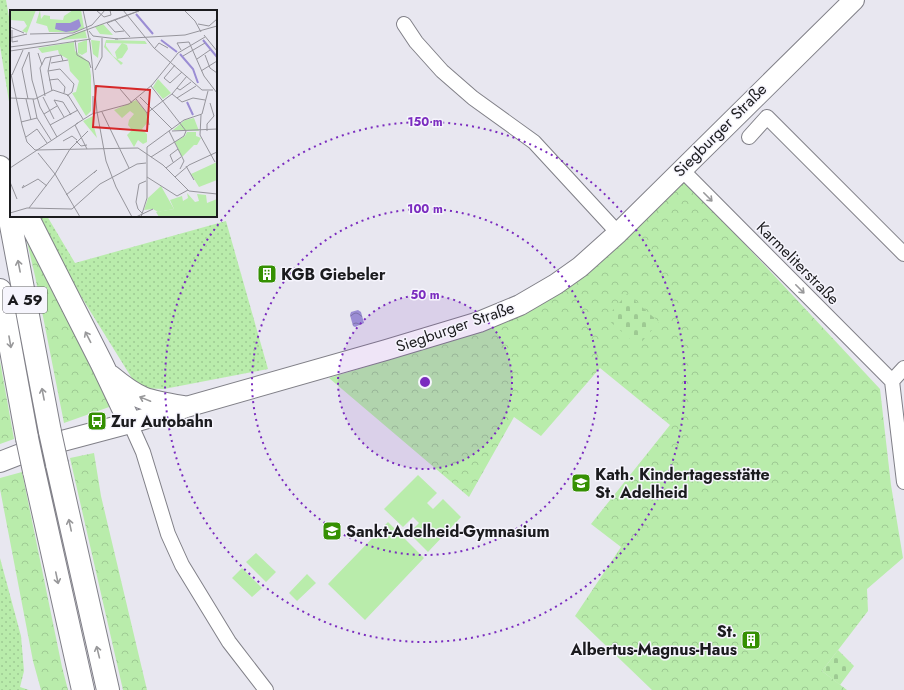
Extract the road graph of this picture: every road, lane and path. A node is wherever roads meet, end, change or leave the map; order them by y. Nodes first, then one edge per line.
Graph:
1 (854, 0) edge
2 (404, 24) dead end
3 (749, 137) dead end
4 (0, 166) edge
5 (681, 169) junction
6 (10, 184) edge
7 (28, 217) edge
8 (618, 233) junction
9 (904, 254) edge
10 (0, 290) edge
11 (904, 368) edge
12 (106, 372) junction
13 (892, 381) junction
14 (183, 407) junction
15 (130, 423) junction
16 (0, 462) edge
17 (904, 482) edge
18 (83, 690) edge
19 (108, 690) edge
20 (266, 690) edge

1 - 5 main road, Siegburger Straße
2 - 8 street
3 - 9 street
4 - 6 highway
19 -> 4 highway, A 59, bridge
5 - 8 main road, Siegburger Straße
5 -> 13 street, Karmeliterstraße
12 -> 7 highway
8 - 14 main road, Siegburger Straße
10 -> 18 highway, A 59, bridge
11 - 13 street
14 -> 12 highway
12 - 15 highway
13 - 17 street
14 - 15 main road, Siegburger Straße
15 - 16 main road, Siegburger Straße
15 - 20 street

